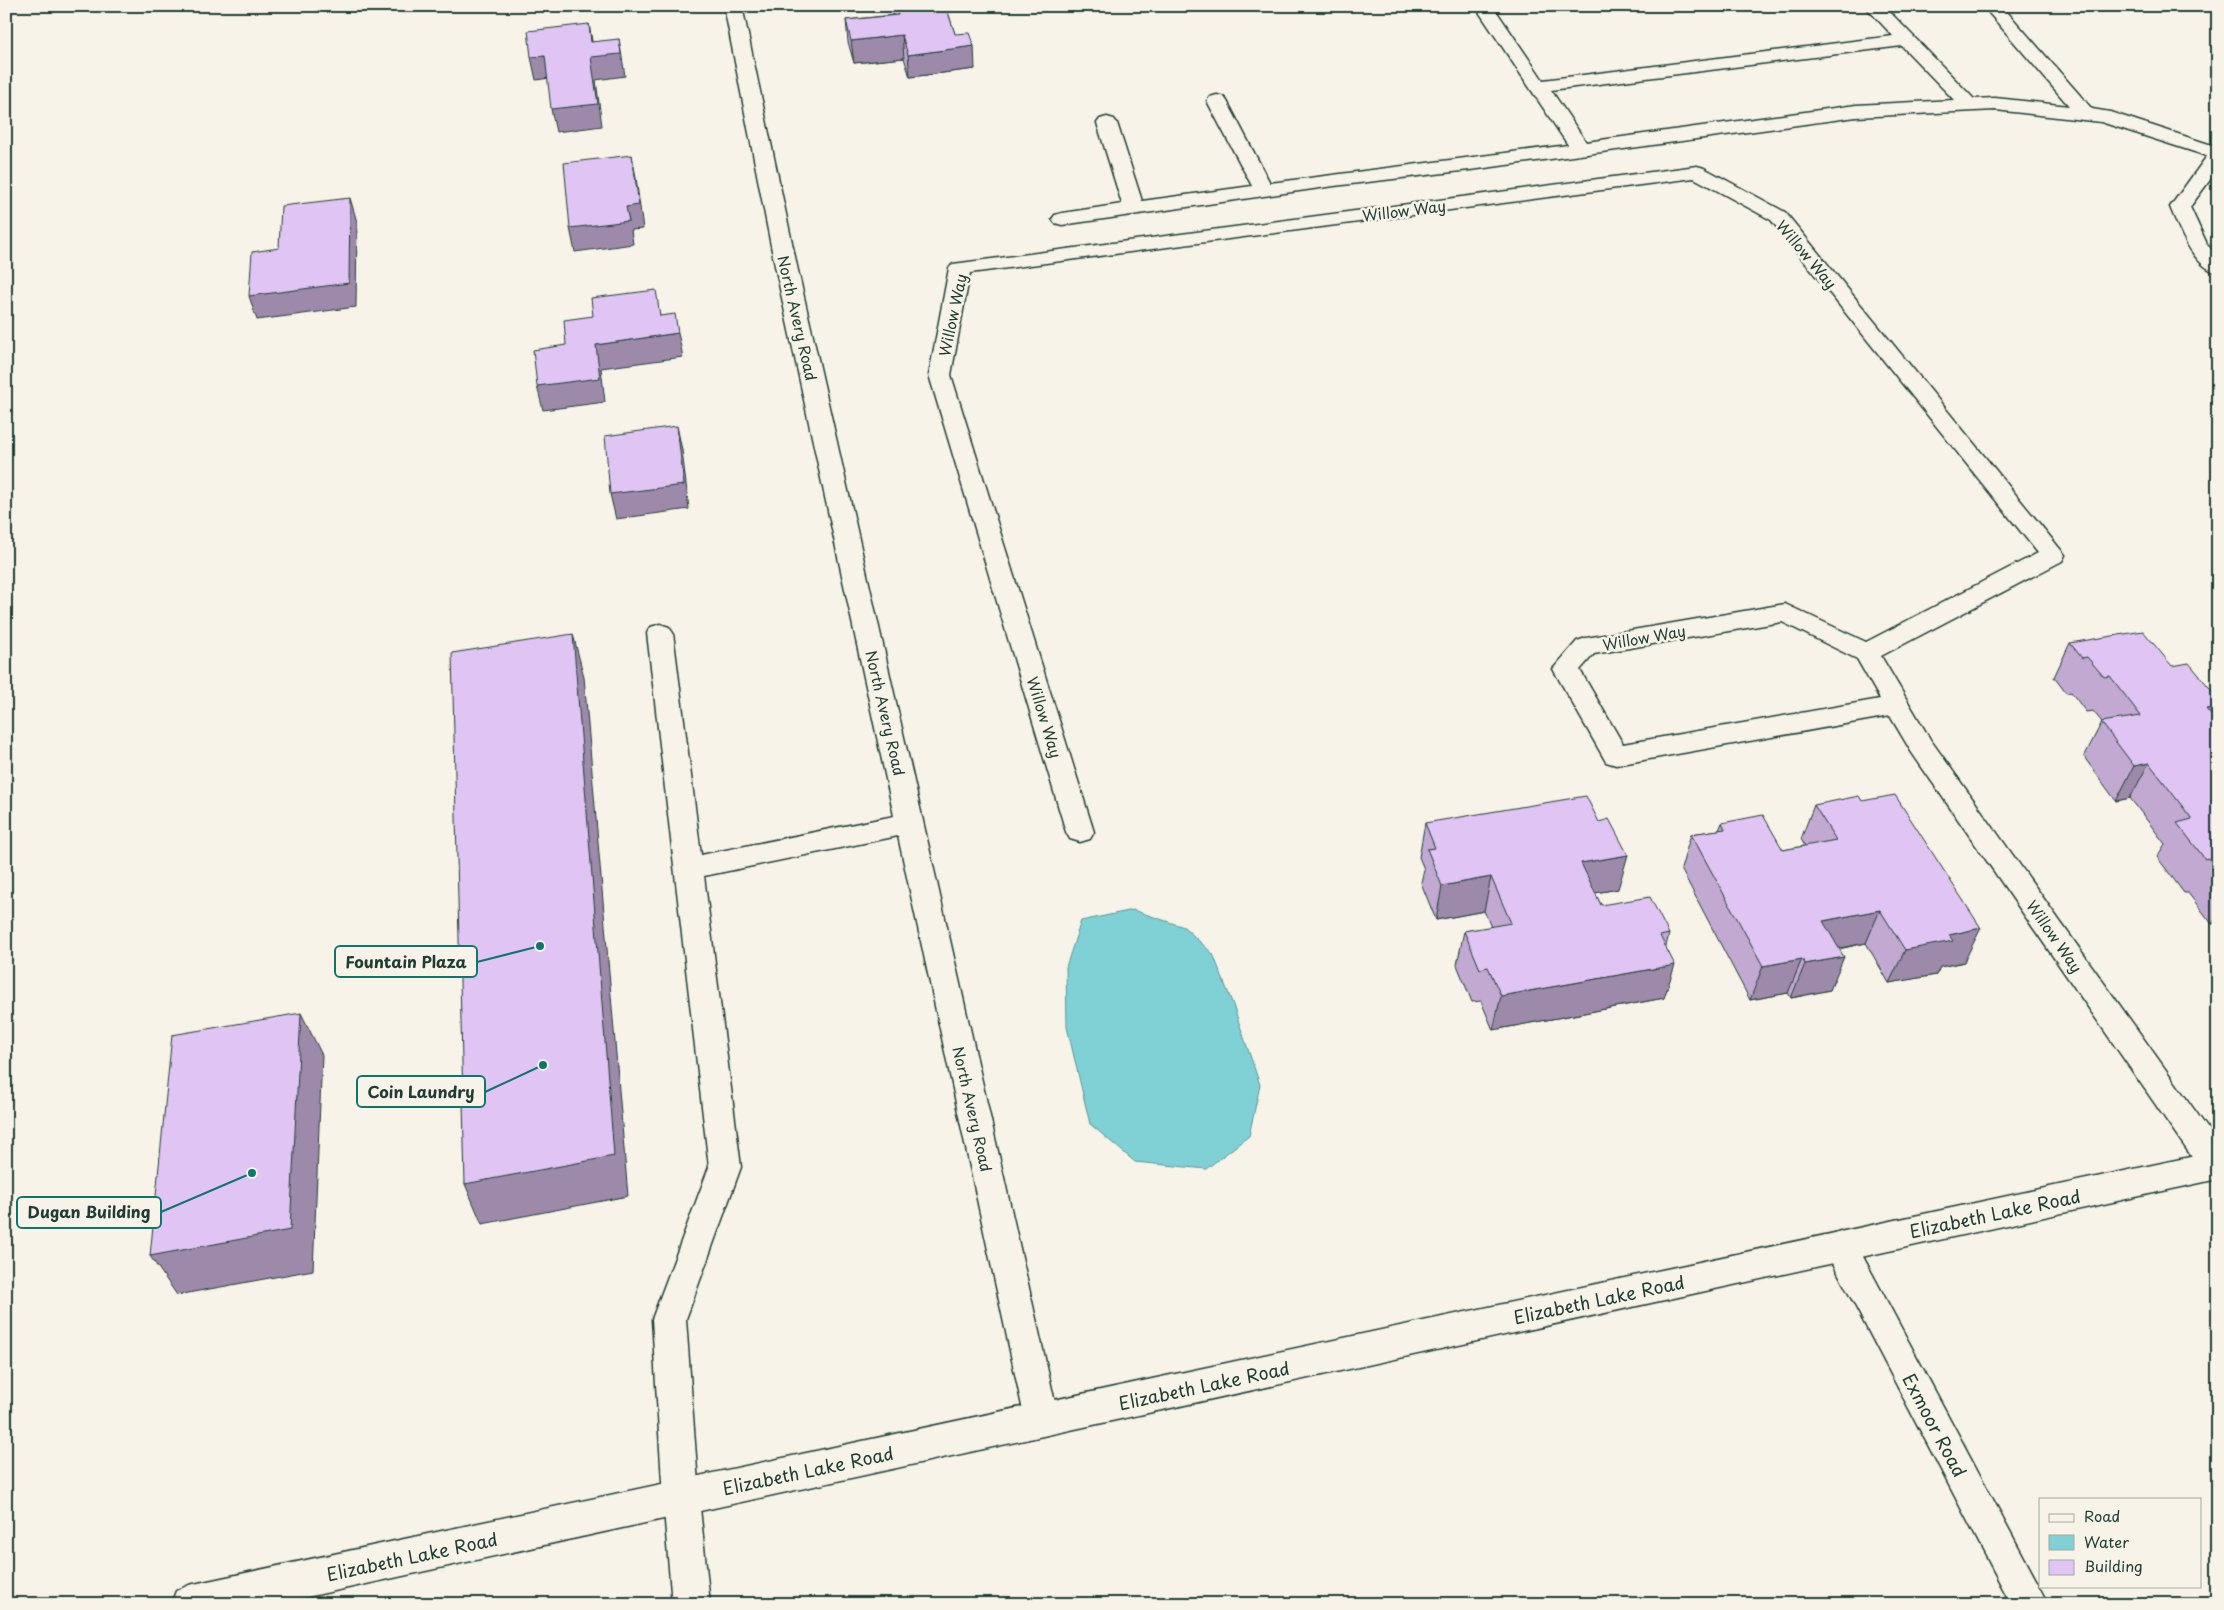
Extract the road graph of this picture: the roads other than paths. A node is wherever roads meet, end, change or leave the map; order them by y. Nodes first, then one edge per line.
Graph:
1 (733, 6) edge
2 (1484, 6) edge
3 (1874, 6) edge
4 (1992, 6) edge
5 (1907, 40) junction
6 (1538, 86) junction
7 (1217, 101) dead end
8 (1969, 105) junction
9 (2086, 114) junction
10 (1107, 123) dead end
11 (1581, 149) junction
12 (2218, 154) edge
13 (1264, 190) junction
14 (1134, 209) junction
15 (1062, 219) dead end
16 (2218, 267) edge
17 (660, 633) dead end
18 (1866, 653) junction
19 (1897, 705) junction
20 (910, 824) junction
21 (1080, 832) dead end
22 (688, 868) junction
23 (2217, 1165) edge
24 (1840, 1246) junction
25 (1042, 1420) junction
26 (681, 1498) junction
27 (189, 1604) edge
28 (691, 1604) edge
29 (2031, 1604) edge

1 - 20 street, North Avery Road
2 - 6 street
3 - 5 street
4 - 9 street
5 - 6 street
5 - 8 street
6 - 11 street
7 - 13 street
8 - 9 street
8 - 11 street
9 - 12 street
10 - 14 street
11 - 13 street
12 - 16 street
13 - 14 street
14 - 15 street
17 - 22 street
18 - 19 street, Willow Way
18 - 19 street, Willow Way
18 - 21 street, Willow Way
19 - 23 street, Willow Way
20 - 22 street
20 - 25 street, North Avery Road
22 - 26 street
23 - 24 street, Elizabeth Lake Road
24 - 25 street, Elizabeth Lake Road
24 - 29 street, Exmoor Road
25 - 26 street, Elizabeth Lake Road
26 - 27 street, Elizabeth Lake Road
26 - 28 street

